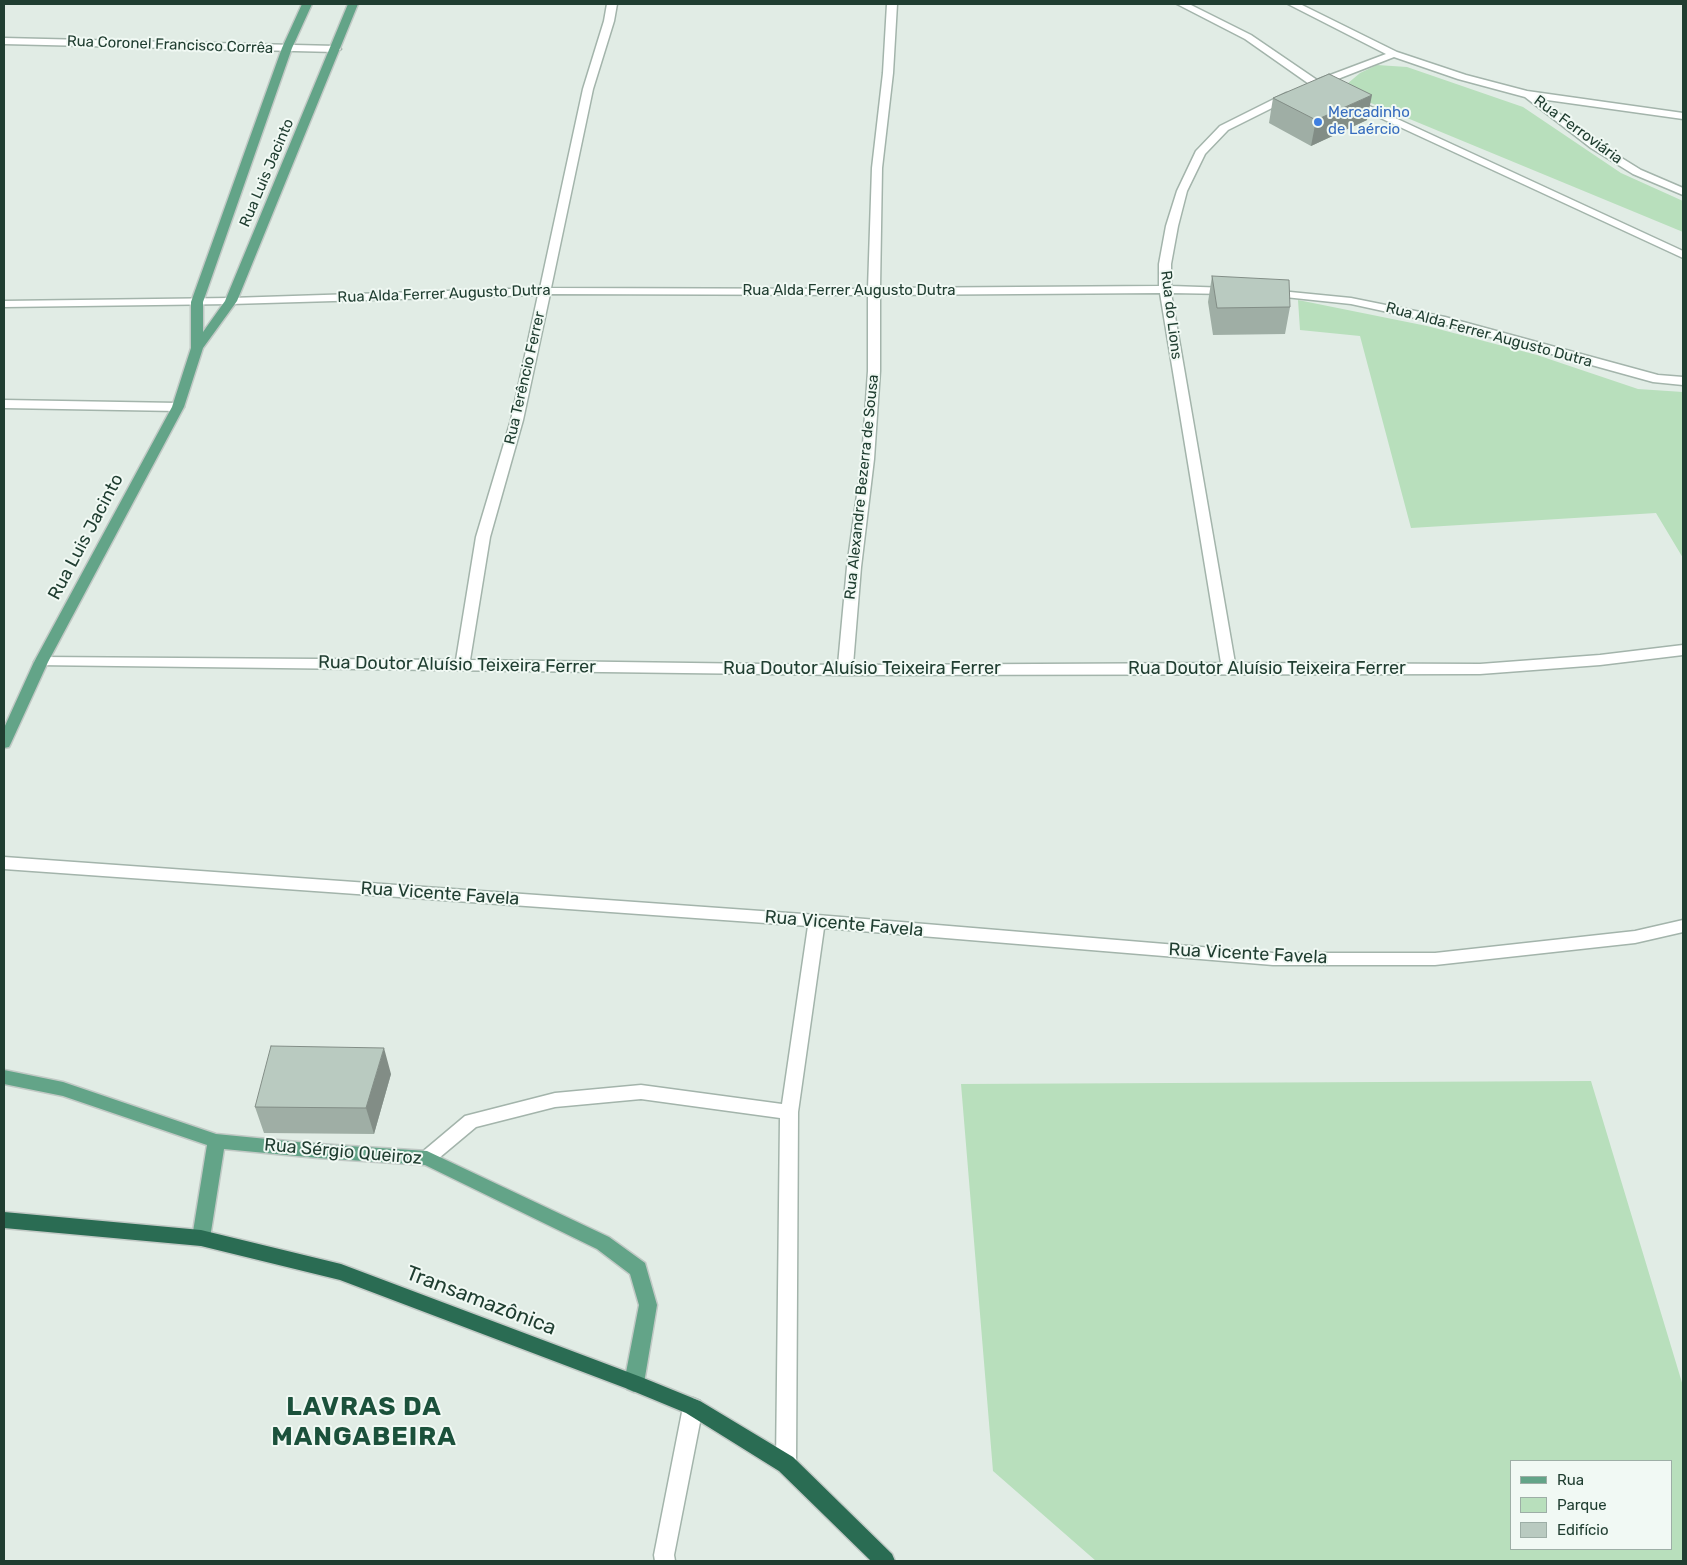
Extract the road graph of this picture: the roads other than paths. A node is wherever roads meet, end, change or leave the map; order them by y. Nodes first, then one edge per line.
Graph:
1 (307, 4) edge
2 (353, 4) edge
3 (612, 4) edge
4 (892, 4) edge
5 (1182, 4) edge
6 (1293, 4) edge
7 (4, 40) edge
8 (287, 48) junction
9 (336, 49) junction
10 (1394, 54) junction
11 (1316, 84) junction
12 (1527, 94) junction
13 (1683, 116) edge
14 (1683, 192) edge
15 (1683, 255) edge
16 (1165, 289) junction
17 (546, 291) junction
18 (1240, 291) edge
19 (874, 292) junction
20 (1259, 292) edge
21 (231, 301) junction
22 (197, 302) junction
23 (4, 304) edge
24 (197, 348) junction
25 (1683, 381) edge
26 (4, 404) edge
27 (178, 406) junction
28 (1683, 650) edge
29 (41, 662) junction
30 (462, 665) junction
31 (1230, 668) junction
32 (845, 670) junction
33 (4, 743) edge
34 (4, 863) edge
35 (818, 921) junction
36 (1683, 926) edge
37 (4, 1077) edge
38 (789, 1112) junction
39 (216, 1141) junction
40 (427, 1158) junction
41 (4, 1220) edge
42 (201, 1238) junction
43 (634, 1384) junction
44 (693, 1407) junction
45 (786, 1464) junction
46 (665, 1561) edge
47 (885, 1561) edge

1 - 8 main road, Rua Luis Jacinto
2 - 9 main road, Rua Luis Jacinto
3 - 17 street, Rua Terêncio Ferrer
4 - 19 street, Rua Alexandre Bezerra de Sousa
5 - 11 street
6 - 10 street
7 - 8 street, Rua Coronel Francisco Corrêa
8 - 9 street, Rua Coronel Francisco Corrêa
8 - 22 main road, Rua Luis Jacinto
9 - 21 main road, Rua Luis Jacinto
10 - 11 street, Rua do Lions
10 - 12 street
11 - 15 street
11 - 16 street, Rua do Lions
12 - 13 street
12 - 14 street, Rua Ferroviária
16 - 18 street, Rua Alda Ferrer Augusto Dutra
16 - 19 street, Rua Alda Ferrer Augusto Dutra
16 - 31 street, Rua do Lions
17 - 19 street, Rua Alda Ferrer Augusto Dutra
17 - 21 street, Rua Alda Ferrer Augusto Dutra
17 - 30 street, Rua Terêncio Ferrer
19 - 32 street, Rua Alexandre Bezerra de Sousa
20 - 25 street, Rua Alda Ferrer Augusto Dutra
21 - 22 street, Rua Alda Ferrer Augusto Dutra
21 - 24 main road, Rua Luis Jacinto
22 - 23 street, Rua Alda Ferrer Augusto Dutra
22 - 24 main road, Rua Luis Jacinto
24 - 27 main road, Rua Luis Jacinto
26 - 27 street
27 - 29 main road, Rua Luis Jacinto
28 - 31 street, Rua Doutor Aluísio Teixeira Ferrer
29 - 30 street, Rua Doutor Aluísio Teixeira Ferrer
29 - 33 main road, Rua Luis Jacinto
30 - 32 street, Rua Doutor Aluísio Teixeira Ferrer
31 - 32 street, Rua Doutor Aluísio Teixeira Ferrer
34 - 35 street, Rua Vicente Favela
35 - 36 street, Rua Vicente Favela
35 - 38 street
37 - 39 main road, Rua Sérgio Queiroz
38 - 40 street
38 - 45 street
39 - 40 main road, Rua Sérgio Queiroz
39 - 42 main road
40 - 43 main road, Rua Sérgio Queiroz
41 - 42 highway, Transamazônica
42 - 43 highway, Transamazônica
43 - 44 highway, Transamazônica
44 - 45 highway, Transamazônica
44 - 46 street
45 - 47 highway, Transamazônica

